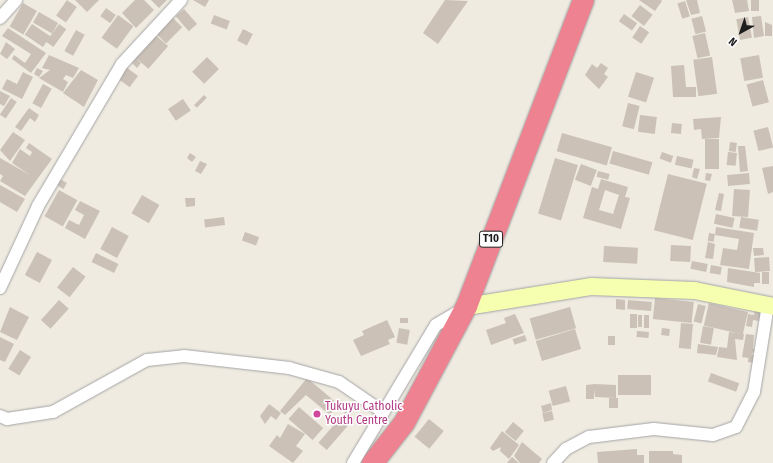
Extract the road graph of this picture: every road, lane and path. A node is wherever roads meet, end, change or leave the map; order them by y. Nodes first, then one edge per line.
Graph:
1 (16, 0) edge
2 (181, 0) edge
3 (583, 0) edge
4 (0, 18) edge
5 (0, 288) edge
6 (466, 306) junction
7 (770, 306) edge
8 (383, 412) junction
9 (0, 416) edge
10 (360, 460) edge
11 (342, 463) edge
12 (553, 463) edge

1 - 4 street
2 - 5 street
3 - 6 highway, T10
6 - 7 street
6 - 8 street
6 - 10 highway, T10
7 - 12 street
8 - 9 street
8 - 10 street
10 - 11 street

